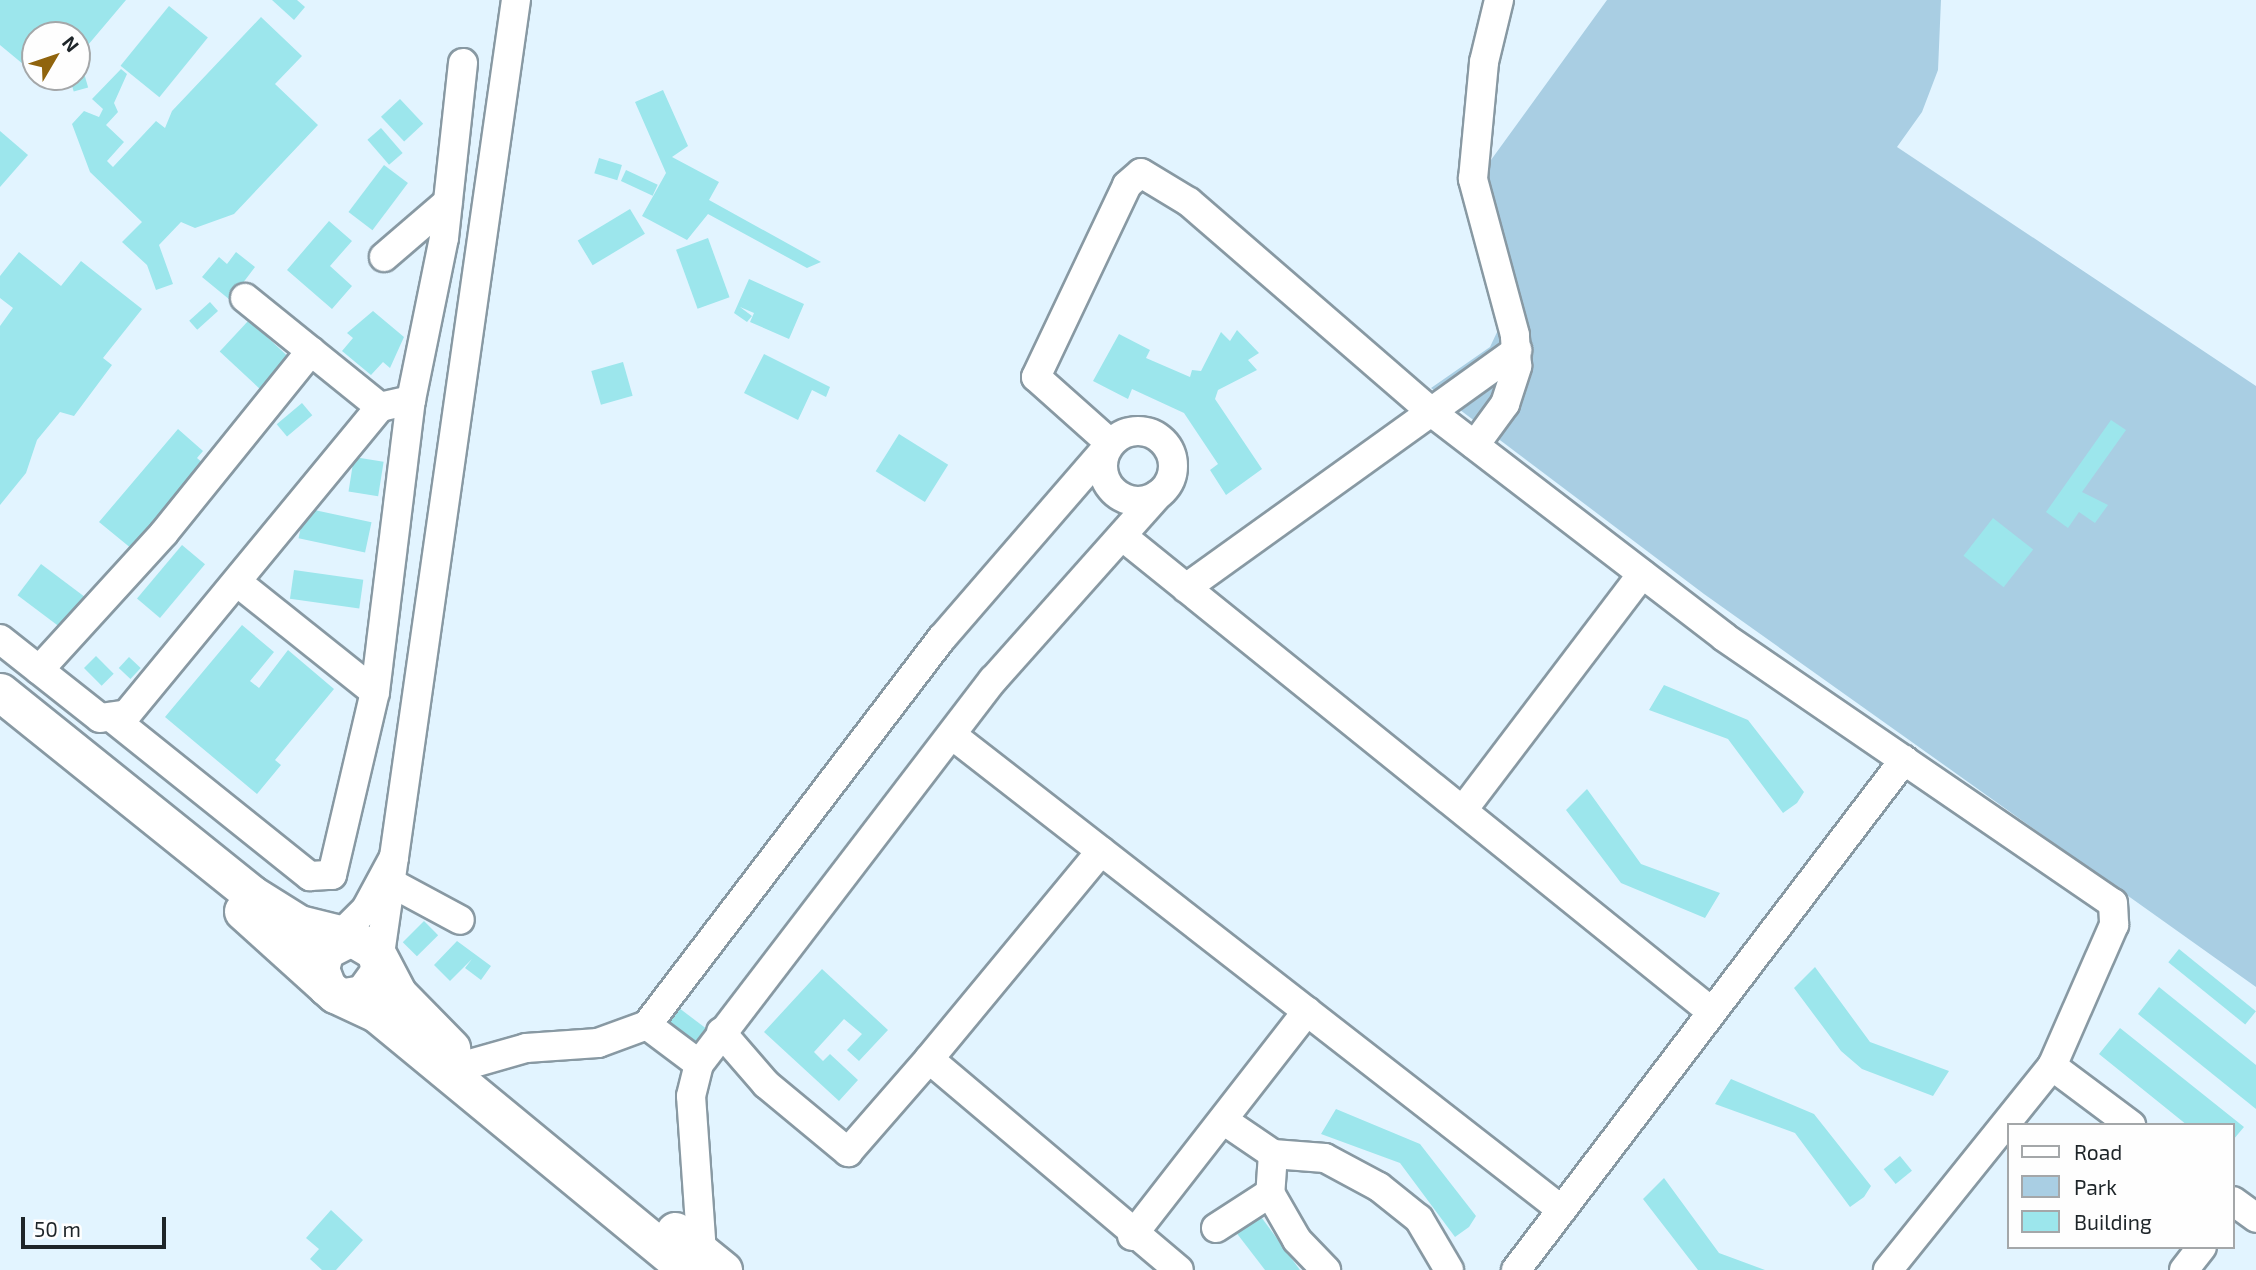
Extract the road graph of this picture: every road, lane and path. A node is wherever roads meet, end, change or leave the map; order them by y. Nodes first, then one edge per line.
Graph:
1 (516, 0) edge
2 (1499, 0) edge
3 (463, 63) dead end
4 (448, 202) junction
5 (384, 257) dead end
6 (245, 298) dead end
7 (1517, 350) junction
8 (311, 351) junction
9 (411, 400) junction
10 (380, 407) junction
11 (1430, 411) junction
12 (1475, 445) junction
13 (1108, 446) junction
14 (1158, 495) junction
15 (1122, 536) junction
16 (1642, 573) junction
17 (237, 582) junction
18 (1186, 588) junction
19 (0, 639) edge
20 (39, 670) junction
21 (0, 692) edge
22 (374, 692) junction
23 (0, 720) edge
24 (115, 720) junction
25 (951, 735) junction
26 (1904, 760) junction
27 (1462, 810) junction
28 (1101, 851) junction
29 (389, 873) junction
30 (460, 920) dead end
31 (359, 947) junction
32 (336, 992) junction
33 (1307, 1012) junction
34 (1712, 1012) junction
35 (647, 1024) junction
36 (721, 1032) junction
37 (929, 1059) junction
38 (470, 1064) junction
39 (699, 1064) junction
40 (2052, 1066) junction
41 (1223, 1120) junction
42 (2128, 1123) edge
43 (1273, 1154) junction
44 (1270, 1193) junction
45 (1562, 1209) junction
46 (1216, 1228) dead end
47 (1132, 1236) junction
48 (2200, 1249) edge
49 (704, 1264) edge
50 (1178, 1270) edge
51 (1326, 1270) edge
52 (1449, 1270) edge
53 (1516, 1270) edge
54 (1888, 1270) edge
55 (2184, 1270) edge

1 - 29 street
2 - 7 street
3 - 4 street
4 - 5 street
4 - 9 street
6 - 8 street
7 - 11 street
7 - 12 street
8 - 10 street
8 - 20 street
9 - 10 street
9 - 22 street
10 - 17 street
11 - 12 street
11 - 13 street
11 - 18 street
12 - 16 street
13 - 14 street
13 - 14 street
13 - 35 street
14 - 15 street
15 - 18 street
15 - 25 street
16 - 26 street
16 - 27 street
17 - 22 street
17 - 24 street
18 - 27 street
19 - 20 street
20 - 24 street
21 - 31 main road
22 - 24 street
23 - 32 main road
25 - 28 street
25 - 36 street
26 - 34 street
26 - 40 street
27 - 34 street
28 - 33 street
28 - 37 street
29 - 30 street
29 - 31 street
29 - 31 street
31 - 32 main road
31 - 32 main road
31 - 38 main road
32 - 49 main road
33 - 41 street
33 - 45 street
34 - 45 street
35 - 38 street
35 - 39 street
36 - 37 street
36 - 39 street
37 - 47 street
38 - 49 main road
39 - 49 street
40 - 42 street
40 - 54 street
41 - 43 street
41 - 47 street
43 - 44 street
43 - 52 street
44 - 46 street
44 - 51 street
45 - 53 street
47 - 50 street
48 - 55 street

